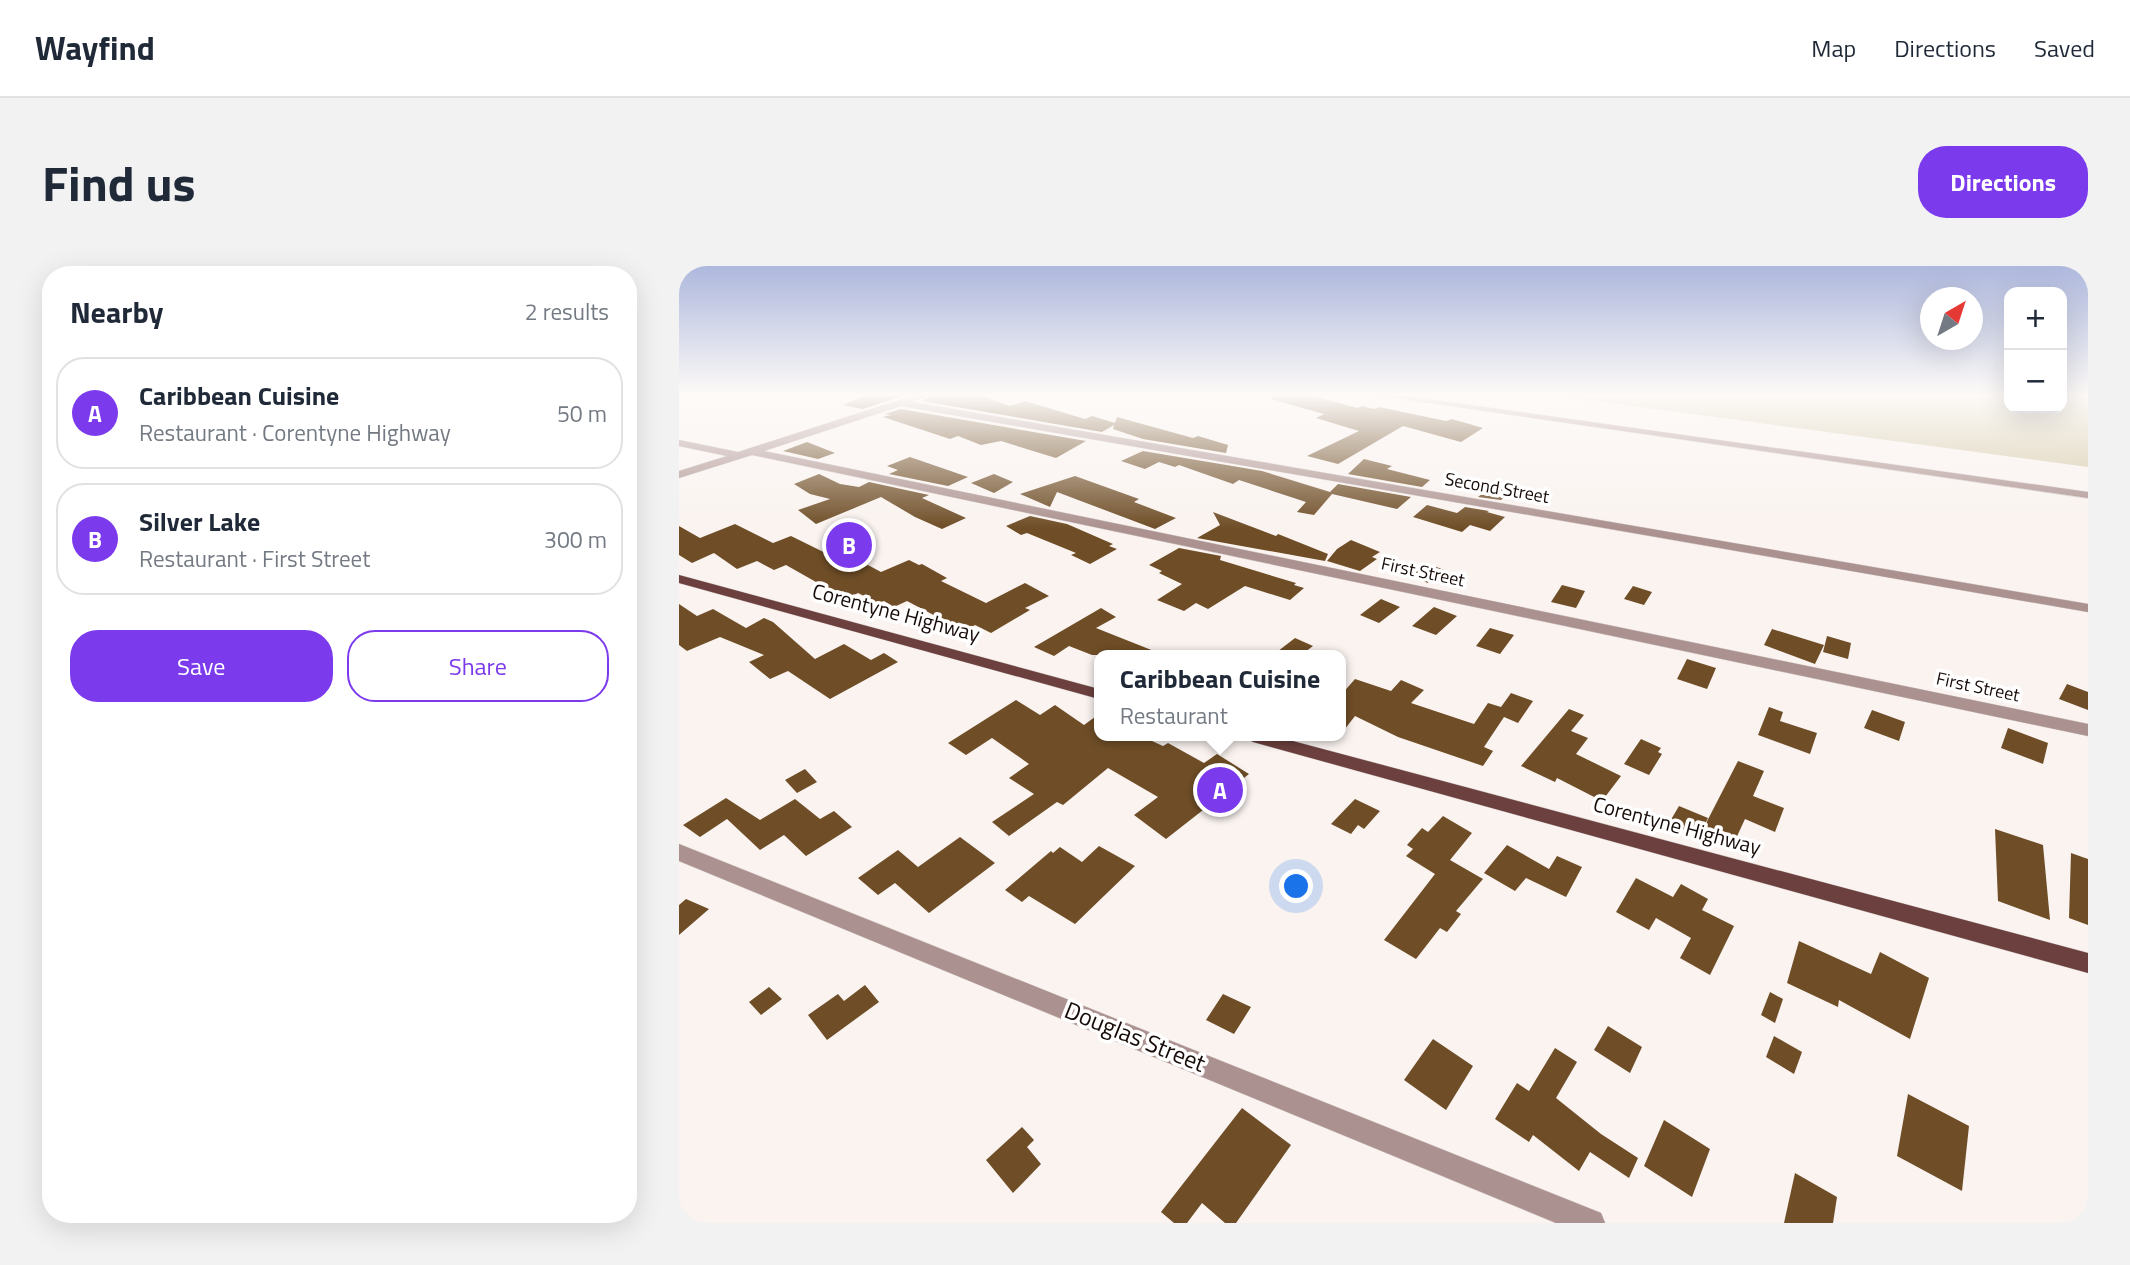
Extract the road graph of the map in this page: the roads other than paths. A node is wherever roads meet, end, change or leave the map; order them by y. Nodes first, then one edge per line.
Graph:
1 (789, 439) edge
2 (1107, 439) edge
3 (1688, 439) edge
4 (679, 443) edge
5 (744, 453) junction
6 (679, 475) edge
7 (2088, 495) edge
8 (679, 579) edge
9 (2088, 608) edge
10 (1094, 693) edge
11 (2088, 730) edge
12 (1271, 741) edge
13 (679, 852) edge
14 (2088, 963) edge
15 (1591, 1223) edge

1 - 5 street
2 - 9 street, Second Street
3 - 7 street
4 - 5 street, First Street
5 - 6 street
5 - 11 street, First Street
8 - 10 main road, Corentyne Highway
12 - 14 main road, Corentyne Highway
13 - 15 street, Douglas Street

